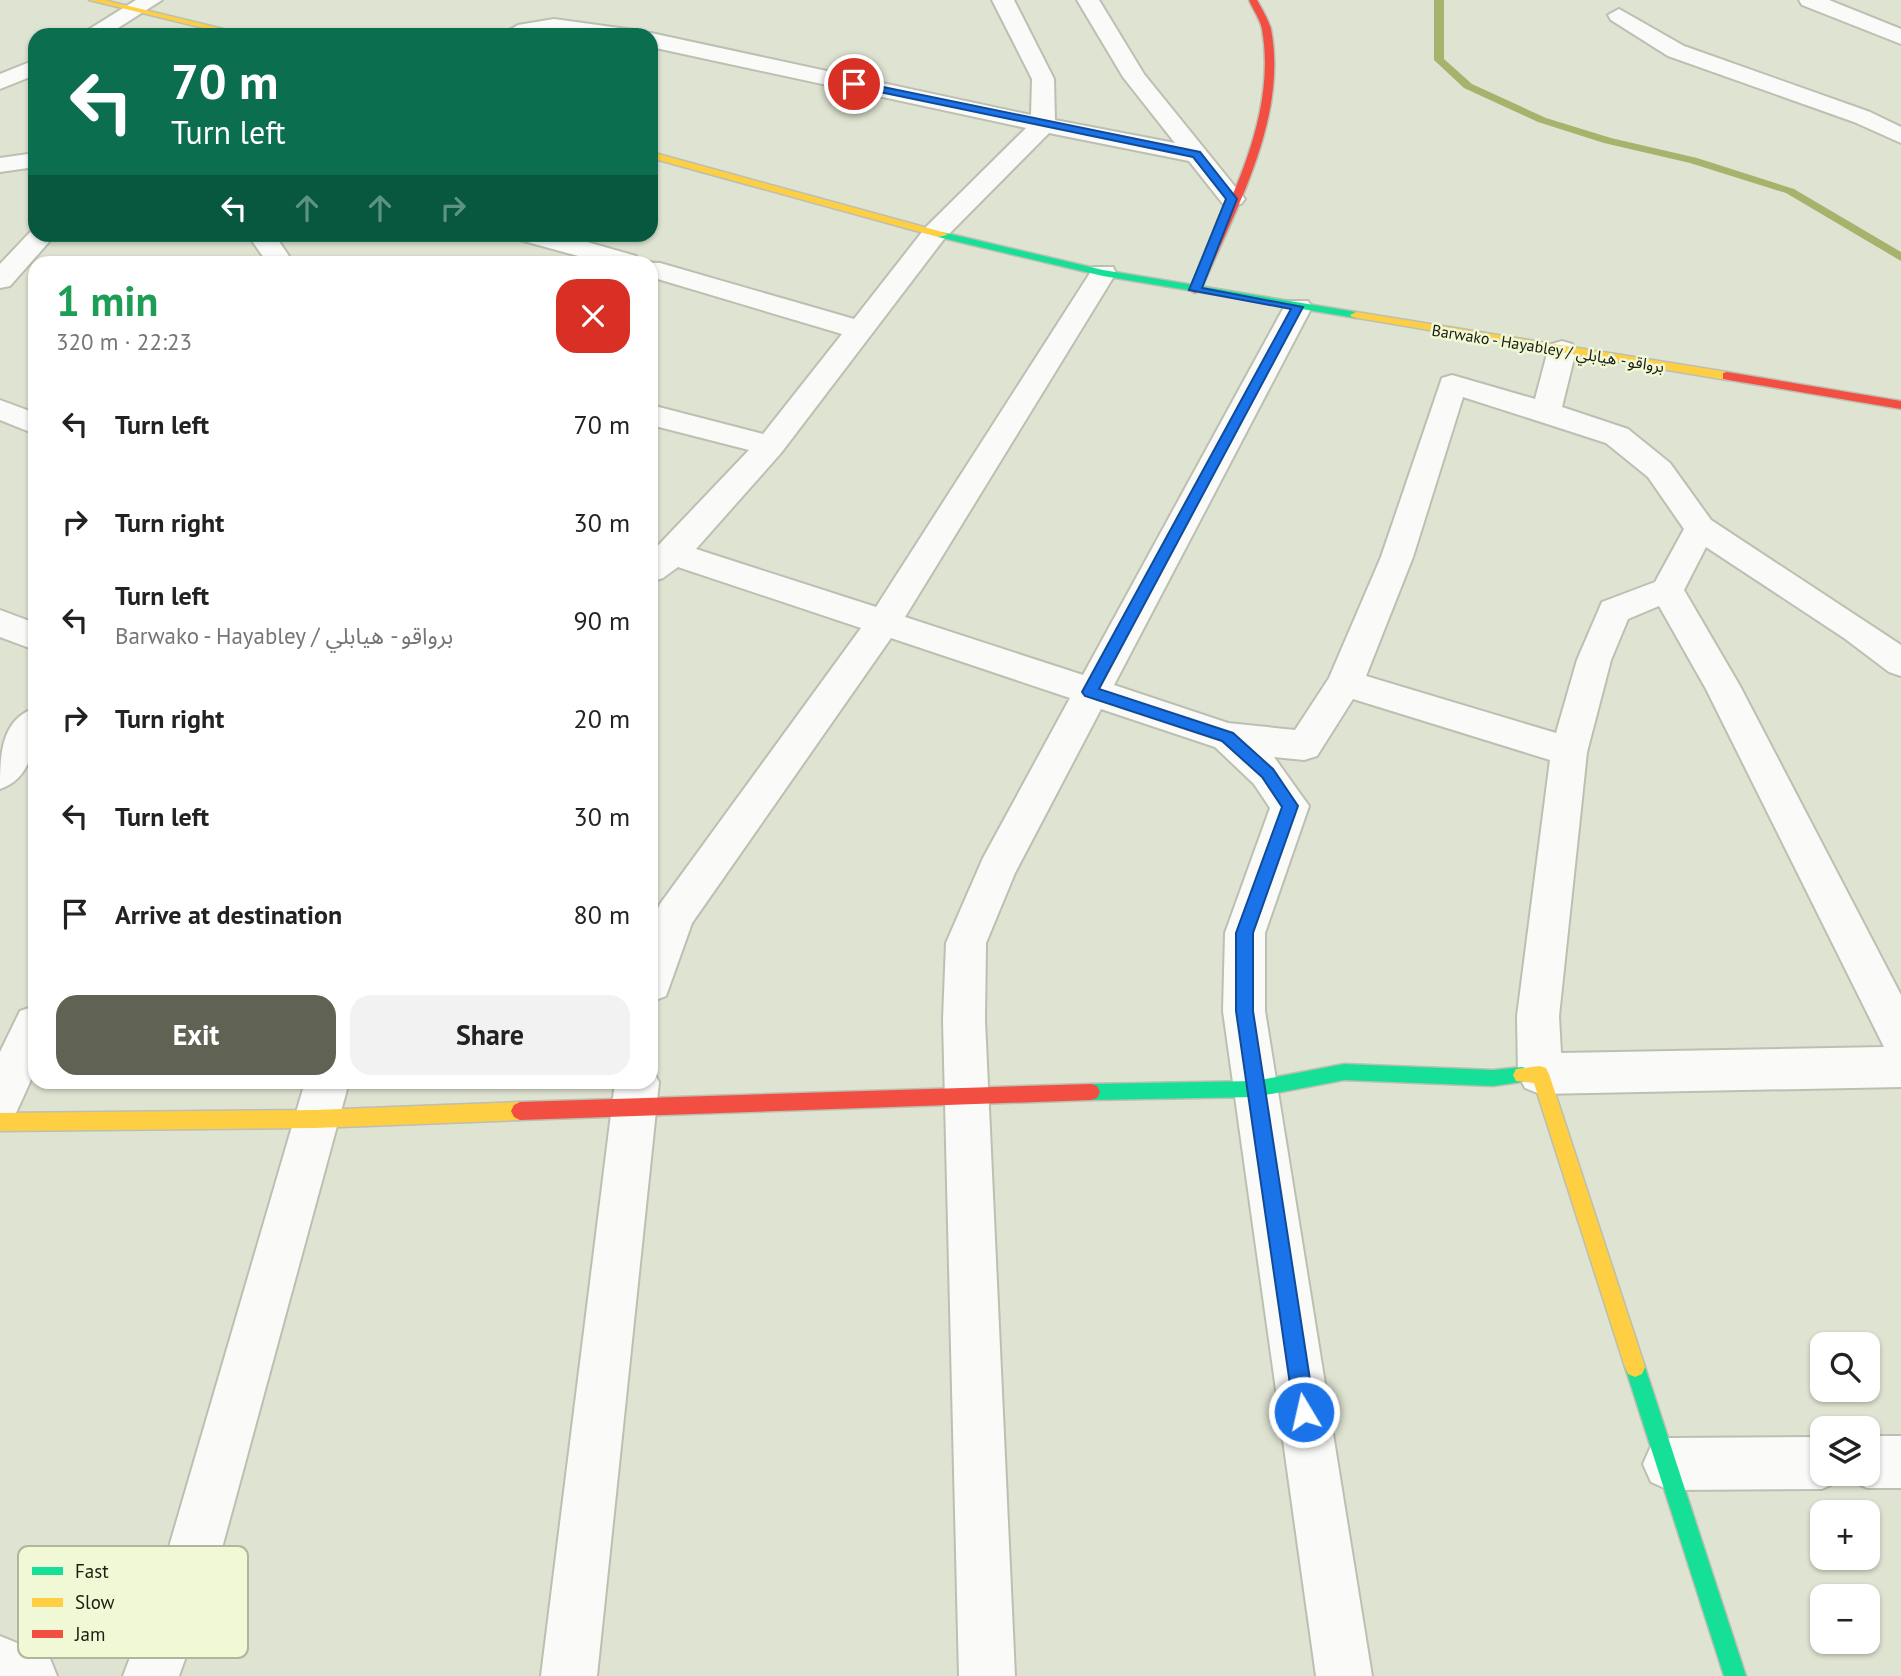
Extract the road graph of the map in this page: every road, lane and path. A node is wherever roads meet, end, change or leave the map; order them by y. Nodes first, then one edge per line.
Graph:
1 (93, 0) edge
2 (1003, 0) edge
3 (1088, 0) edge
4 (1253, 0) edge
5 (1810, 0) edge
6 (142, 5) edge
7 (1619, 15) dead end
8 (102, 28) edge
9 (220, 28) edge
10 (536, 28) edge
11 (579, 28) edge
12 (1901, 37) edge
13 (658, 42) edge
14 (28, 71) edge
15 (0, 82) edge
16 (1043, 125) junction
17 (1901, 136) edge
18 (1196, 155) junction
19 (658, 157) edge
20 (28, 161) edge
21 (0, 165) edge
22 (1232, 199) junction
23 (935, 233) junction
24 (35, 242) edge
25 (558, 242) edge
26 (606, 256) edge
27 (6, 269) edge
28 (658, 272) edge
29 (1103, 273) junction
30 (1195, 290) junction
31 (1297, 307) junction
32 (860, 330) junction
33 (1562, 350) junction
34 (1901, 405) edge
35 (0, 409) edge
36 (1546, 412) junction
37 (658, 417) edge
38 (28, 421) edge
39 (771, 446) junction
40 (1700, 528) junction
41 (662, 561) edge
42 (1667, 590) junction
43 (0, 622) edge
44 (882, 625) junction
45 (28, 634) edge
46 (1901, 663) edge
47 (1345, 683) junction
48 (1090, 692) junction
49 (28, 732) edge
50 (1228, 737) junction
51 (1569, 752) junction
52 (0, 774) edge
53 (662, 911) edge
54 (658, 937) edge
55 (1901, 1038) edge
56 (28, 1040) edge
57 (1901, 1067) edge
58 (1540, 1074) junction
59 (1255, 1090) junction
60 (635, 1095) edge
61 (967, 1095) junction
62 (0, 1098) edge
63 (321, 1100) edge
64 (0, 1122) edge
65 (1880, 1462) edge
66 (1901, 1462) edge
67 (1810, 1463) edge
68 (1668, 1464) junction
69 (196, 1546) edge
70 (158, 1658) edge
71 (151, 1676) edge
72 (569, 1676) edge
73 (987, 1676) edge
74 (1344, 1676) edge
75 (1735, 1676) edge

1 - 6 street
2 - 16 street
3 - 18 street
4 - 22 street
5 - 12 street
6 - 8 street
6 - 9 street
7 - 17 street
10 - 11 street
13 - 16 street
14 - 15 street
16 - 18 street
16 - 23 street
18 - 22 street
19 - 23 street, Barwako - Hayabley / برواقو - هيابلي
20 - 21 street
22 - 30 street
23 - 29 street, Barwako - Hayabley / برواقو - هيابلي
23 - 32 street
24 - 27 street
25 - 26 street
28 - 32 street
29 - 30 street, Barwako - Hayabley / برواقو - هيابلي
29 - 44 street
30 - 31 street, Barwako - Hayabley / برواقو - هيابلي
31 - 33 street, Barwako - Hayabley / برواقو - هيابلي
31 - 48 street
32 - 39 street
33 - 34 street, Barwako - Hayabley / برواقو - هيابلي
33 - 36 street
35 - 38 street
36 - 40 street
36 - 47 street
37 - 39 street
39 - 41 street
40 - 42 street
40 - 46 street
41 - 44 street
42 - 51 street
42 - 55 street
43 - 45 street
44 - 48 street
44 - 53 street
47 - 50 street
47 - 51 street
48 - 50 street
48 - 61 street
49 - 52 street
50 - 59 street
51 - 58 street
53 - 54 street
56 - 62 street
57 - 58 street
58 - 59 street
58 - 68 street
59 - 61 street
59 - 74 street
60 - 61 street
60 - 63 street
60 - 72 street
61 - 73 street
63 - 64 street
63 - 69 street
65 - 66 street
67 - 68 street
68 - 75 street
70 - 71 street

